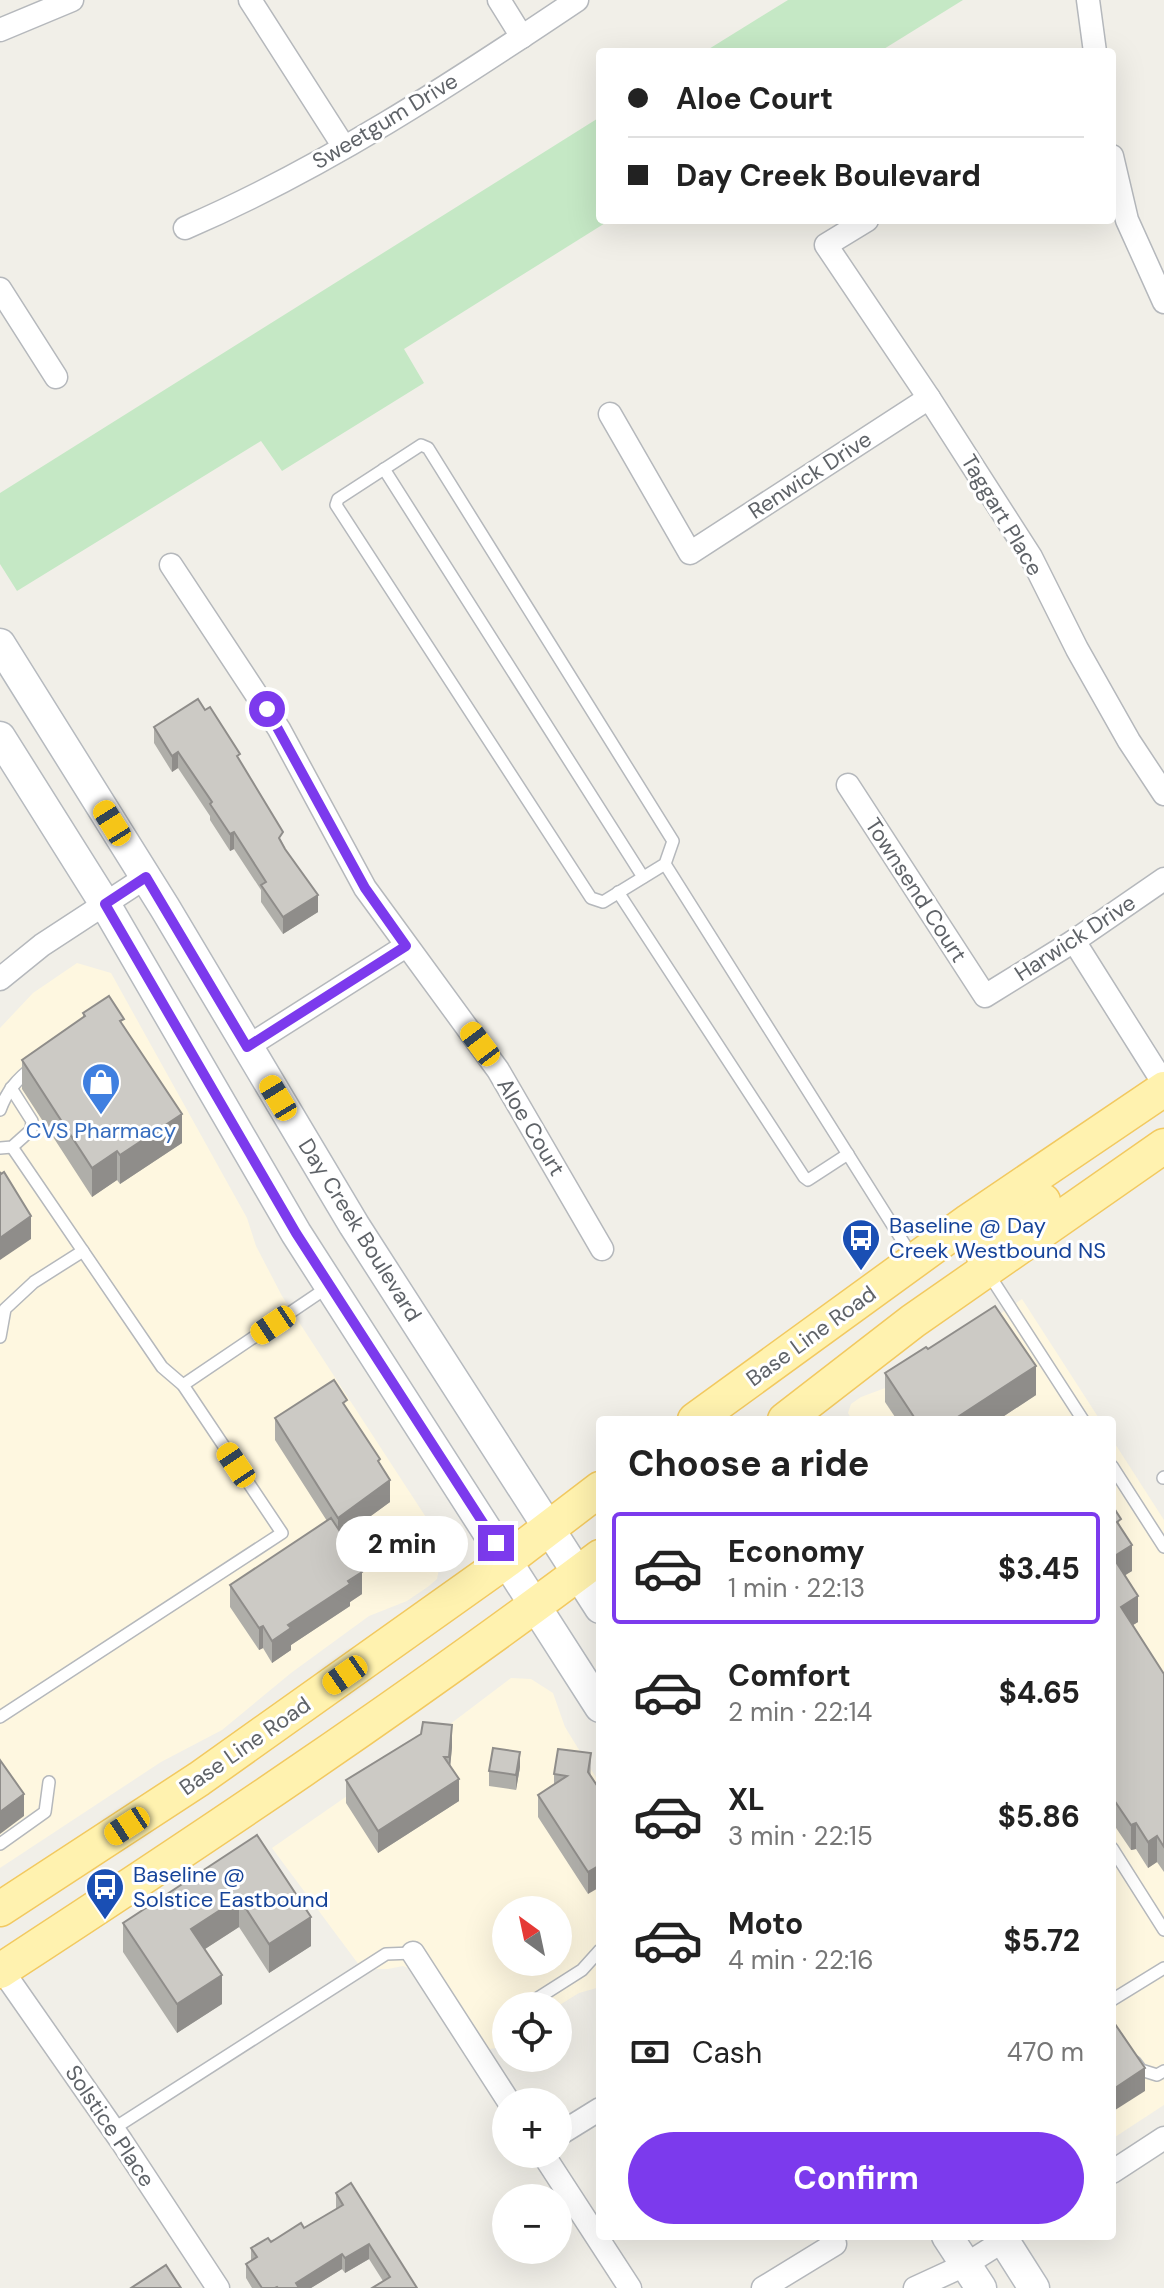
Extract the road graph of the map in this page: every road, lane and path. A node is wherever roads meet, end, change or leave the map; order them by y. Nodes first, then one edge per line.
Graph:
1 (72, 0) edge
2 (250, 0) edge
3 (499, 0) edge
4 (577, 0) edge
5 (1088, 0) edge
6 (0, 30) edge
7 (522, 37) junction
8 (1094, 48) edge
9 (344, 147) junction
10 (1116, 173) edge
11 (860, 224) edge
12 (185, 228) dead end
13 (0, 289) edge
14 (1164, 302) edge
15 (56, 377) dead end
16 (929, 398) junction
17 (610, 414) dead end
18 (384, 469) junction
19 (171, 565) dead end
20 (0, 644) edge
21 (0, 737) edge
22 (848, 785) dead end
23 (1164, 794) edge
24 (665, 864) junction
25 (146, 877) junction
26 (643, 877) junction
27 (1164, 879) edge
28 (618, 892) junction
29 (105, 904) junction
30 (1074, 941) junction
31 (406, 946) junction
32 (0, 979) edge
33 (985, 996) joint
34 (247, 1047) junction
35 (40, 1062) edge
36 (1164, 1086) edge
37 (11, 1088) junction
38 (0, 1110) edge
39 (1128, 1113) junction
40 (1164, 1146) edge
41 (6, 1148) edge
42 (848, 1154) junction
43 (602, 1249) dead end
44 (83, 1251) junction
45 (915, 1260) junction
46 (985, 1269) junction
47 (330, 1286) junction
48 (0, 1337) edge
49 (183, 1385) junction
50 (804, 1411) edge
51 (700, 1416) edge
52 (1080, 1416) edge
53 (1116, 1472) edge
54 (596, 1492) edge
55 (550, 1527) junction
56 (1164, 1547) edge
57 (507, 1560) junction
58 (590, 1565) edge
59 (596, 1591) edge
60 (536, 1607) junction
61 (596, 1701) edge
62 (2, 1714) edge
63 (49, 1782) dead end
64 (0, 1844) edge
65 (1116, 1854) edge
66 (0, 1909) edge
67 (1164, 1930) edge
68 (413, 1953) joint
69 (596, 1954) edge
70 (596, 1968) edge
71 (1164, 1968) edge
72 (1, 1969) edge
73 (582, 1970) junction
74 (547, 1992) edge
75 (1116, 1998) edge
76 (1126, 2048) edge
77 (1164, 2071) edge
78 (500, 2088) edge
79 (596, 2111) edge
80 (572, 2126) edge
81 (113, 2129) junction
82 (1164, 2138) edge
83 (552, 2168) edge
84 (1116, 2169) edge
85 (596, 2236) edge
86 (599, 2240) edge
87 (832, 2240) edge
88 (949, 2240) edge
89 (1002, 2240) edge
90 (1007, 2240) edge
91 (964, 2280) edge
92 (218, 2288) edge
93 (630, 2288) edge
94 (763, 2288) edge
95 (915, 2288) edge
96 (1034, 2288) edge

1 - 6 street
2 - 9 street
3 - 7 street
4 - 7 street, Sweetgum Drive
5 - 8 street
7 - 9 street, Sweetgum Drive
9 - 12 street, Sweetgum Drive
10 - 14 street
11 - 16 street, Taggart Place
13 - 15 street
16 - 17 street, Renwick Drive
16 - 23 street, Taggart Place
18 - 24 lane
18 - 26 lane
18 - 28 lane
19 - 31 street, Aloe Court
20 - 25 main road, Day Creek Boulevard
21 - 29 main road
22 - 33 street, Townsend Court
24 - 26 lane
24 - 42 lane
25 - 29 street
25 - 34 main road, Day Creek Boulevard
26 - 28 lane
27 - 30 street, Harwick Drive
28 - 42 lane
29 - 32 street
29 - 47 main road
30 - 33 street, Harwick Drive
30 - 36 street
31 - 34 street
31 - 43 street, Aloe Court
34 - 55 main road, Day Creek Boulevard
35 - 37 lane
36 - 39 main road, Base Line Road
37 - 38 lane
37 - 41 lane
39 - 45 main road, Base Line Road
39 - 46 main road
40 - 46 main road
41 - 44 lane
42 - 45 lane
44 - 48 lane
44 - 49 lane
45 - 51 main road, Base Line Road
46 - 50 main road
46 - 52 lane
47 - 49 lane
47 - 57 main road
49 - 62 lane
53 - 56 lane
54 - 55 main road, Base Line Road
55 - 57 main road, Base Line Road
55 - 58 main road, Day Creek Boulevard
57 - 60 main road
57 - 66 main road, Base Line Road
58 - 59 main road, Day Creek Boulevard
58 - 60 main road
60 - 61 main road
60 - 72 main road
63 - 64 lane
65 - 67 lane
68 - 78 street
68 - 81 lane
69 - 73 lane
70 - 73 lane
71 - 75 lane
72 - 81 street, Solstice Place
73 - 74 lane
76 - 77 lane
79 - 80 street
81 - 92 street, Solstice Place
82 - 84 street
83 - 85 street
86 - 93 street
87 - 94 street
88 - 91 main road
89 - 91 street
90 - 96 main road
91 - 95 street

